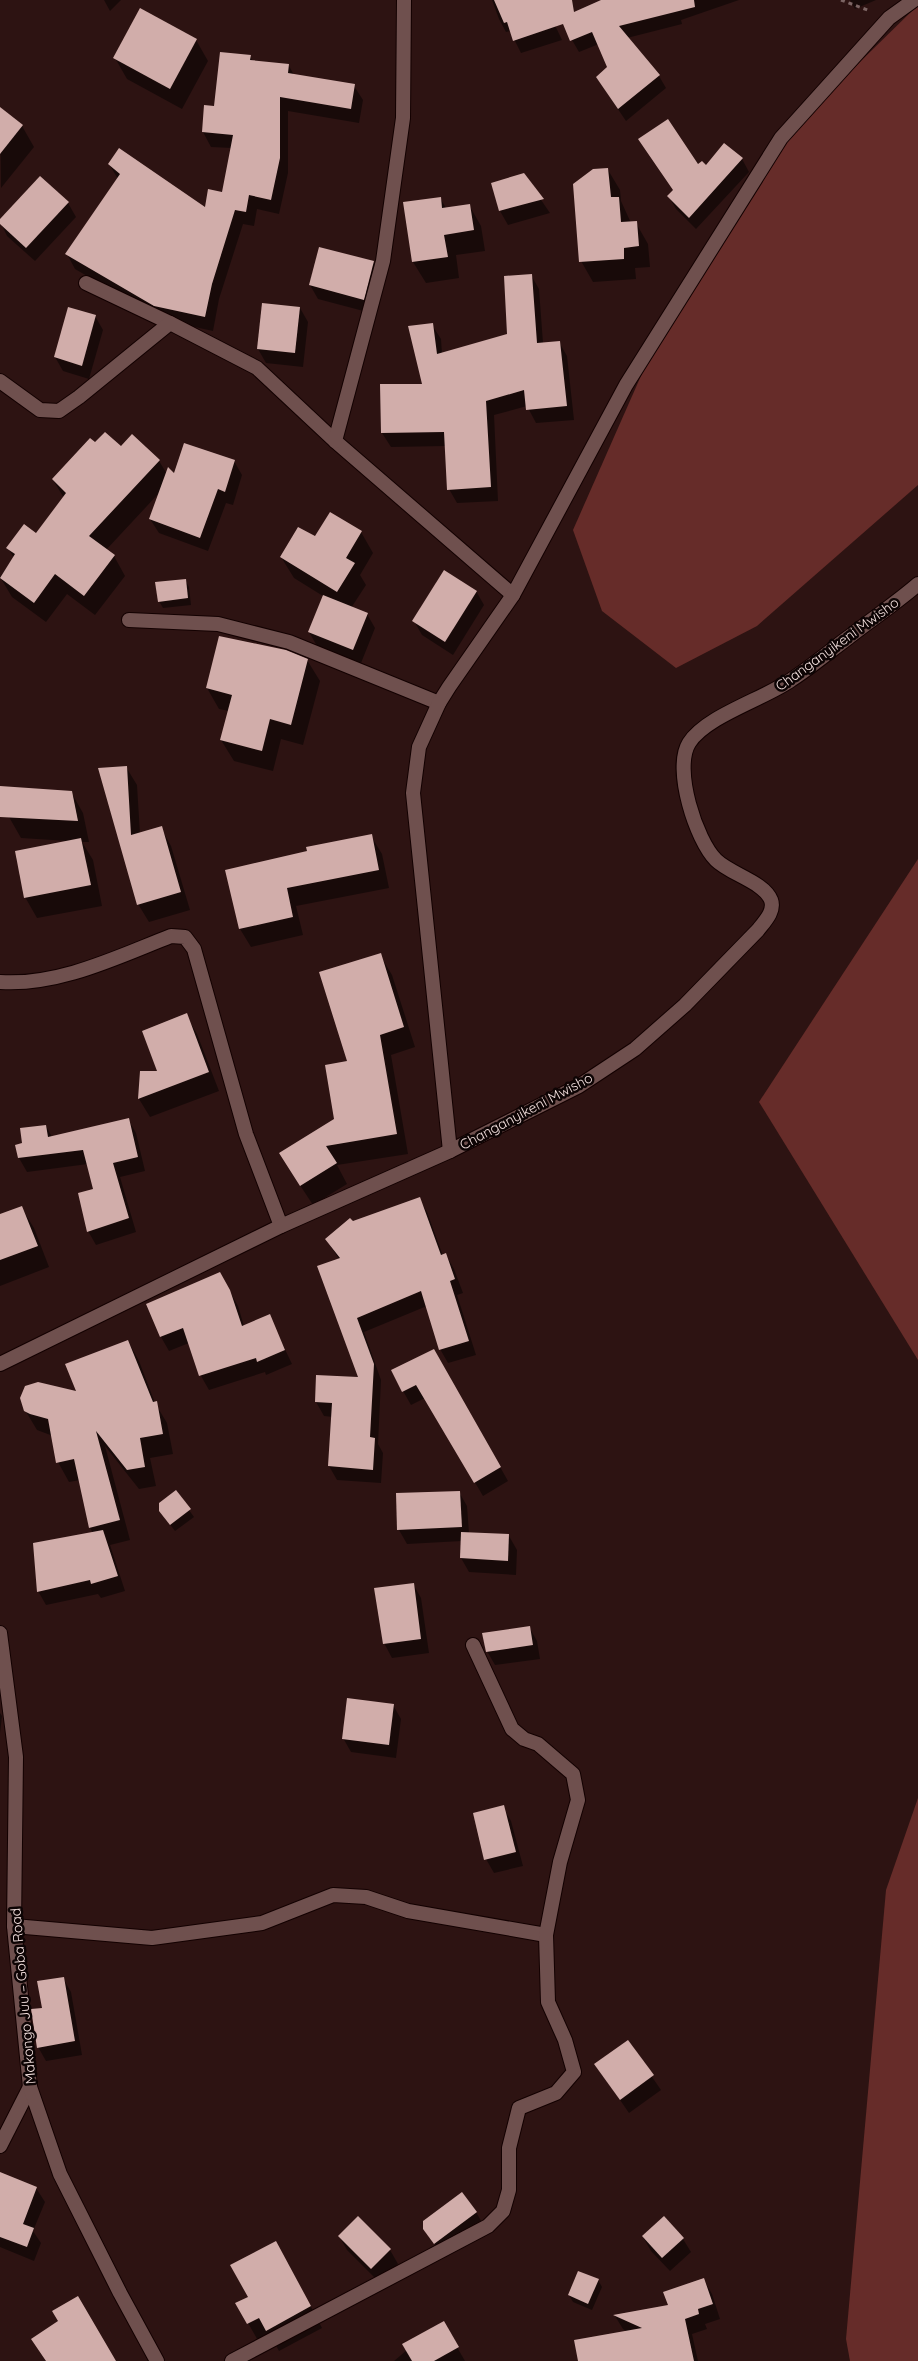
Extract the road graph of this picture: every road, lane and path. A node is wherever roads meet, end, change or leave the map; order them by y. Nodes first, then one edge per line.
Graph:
1 (404, 0) edge
2 (841, 0) edge
3 (914, 0) edge
4 (889, 18) junction
5 (86, 283) dead end
6 (170, 323) junction
7 (0, 381) edge
8 (335, 441) junction
9 (918, 584) edge
10 (513, 596) junction
11 (129, 620) dead end
12 (439, 703) junction
13 (0, 982) edge
14 (450, 1151) junction
15 (281, 1226) junction
16 (0, 1364) edge
17 (0, 1633) edge
18 (473, 1645) dead end
19 (14, 1926) junction
20 (546, 1935) junction
21 (30, 2087) junction
22 (0, 2146) edge
23 (158, 2361) edge
24 (232, 2361) edge

1 - 8 street
2 - 4 path
3 - 4 street
4 - 10 street
5 - 6 street
6 - 7 street
6 - 8 street
8 - 10 street
9 - 14 street, Changanyikeni Mwisho
10 - 12 street
11 - 12 street
12 - 14 street
13 - 15 street
14 - 15 street, Changanyikeni Mwisho
15 - 16 street, Changanyikeni Mwisho
17 - 19 street, Makongo Juu – Goba Road
18 - 20 street
19 - 20 street
19 - 21 street, Makongo Juu – Goba Road
20 - 24 street
21 - 22 street
21 - 23 street, Makongo Juu – Goba Road

